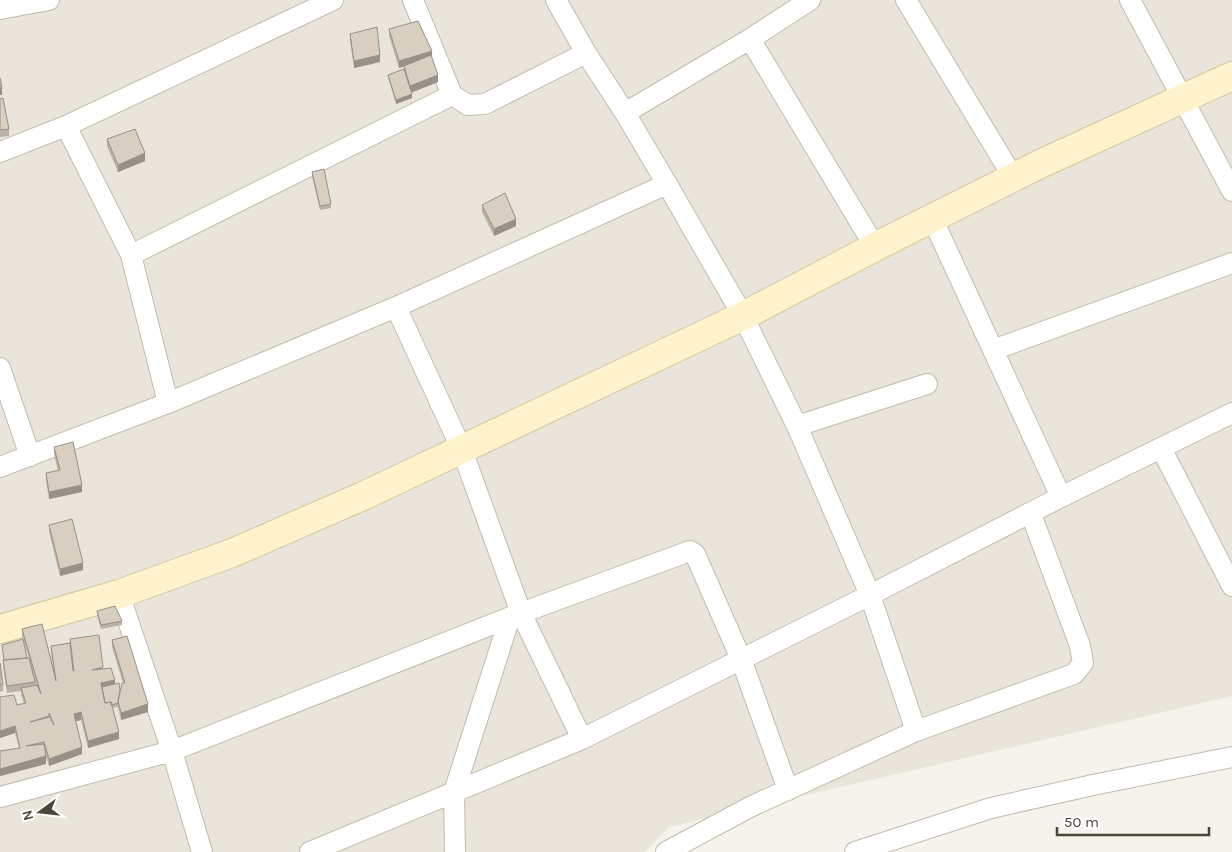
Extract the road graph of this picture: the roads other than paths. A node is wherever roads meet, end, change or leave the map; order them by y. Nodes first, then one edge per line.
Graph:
1 (49, 0) edge
2 (333, 0) edge
3 (414, 0) edge
4 (556, 0) edge
5 (810, 0) edge
6 (906, 0) edge
7 (1130, 0) edge
8 (0, 9) edge
9 (750, 39) junction
10 (586, 53) junction
11 (1232, 76) edge
12 (452, 95) junction
13 (1181, 98) junction
14 (625, 113) junction
15 (66, 126) junction
16 (0, 152) edge
17 (1013, 177) junction
18 (667, 184) junction
19 (1232, 191) edge
20 (932, 218) junction
21 (875, 247) junction
22 (131, 255) junction
23 (1232, 263) edge
24 (396, 307) junction
25 (743, 316) junction
26 (993, 350) junction
27 (0, 368) edge
28 (927, 384) dead end
29 (168, 402) junction
30 (1232, 413) edge
31 (798, 426) junction
32 (1160, 448) junction
33 (462, 450) junction
34 (30, 456) junction
35 (0, 467) edge
36 (1061, 497) junction
37 (1031, 514) junction
38 (1232, 586) edge
39 (119, 594) junction
40 (870, 595) junction
41 (515, 615) junction
42 (0, 629) edge
43 (742, 659) junction
44 (916, 731) junction
45 (582, 739) junction
46 (172, 751) junction
47 (1232, 757) edge
48 (788, 790) junction
49 (454, 792) junction
50 (0, 798) edge
51 (202, 852) edge
52 (310, 852) edge
53 (455, 852) edge
54 (666, 852) edge
55 (855, 852) edge

1 - 8 street
2 - 15 street
3 - 12 street
4 - 10 street
5 - 9 street
6 - 17 street
7 - 13 street
9 - 14 street
9 - 21 street
10 - 12 street
10 - 14 street
11 - 13 main road
12 - 22 street
13 - 17 main road
13 - 19 street
14 - 18 street
15 - 16 street
15 - 22 street
17 - 20 main road
18 - 24 street
18 - 25 street
20 - 21 main road
20 - 26 street
21 - 25 main road
22 - 29 street
23 - 26 street
24 - 29 street
24 - 33 street
25 - 31 street
25 - 33 main road
26 - 36 street
27 - 34 street
28 - 31 street
29 - 34 street
30 - 32 street
31 - 40 street
32 - 36 street
32 - 38 street
33 - 39 main road
33 - 41 street
34 - 35 street
36 - 37 street
37 - 40 street
37 - 44 street
39 - 42 main road
39 - 46 street
40 - 43 street
40 - 44 street
41 - 43 street
41 - 45 street
41 - 46 street
41 - 49 street
43 - 45 street
43 - 48 street
44 - 48 street
45 - 49 street
46 - 50 street
46 - 51 street
47 - 55 street
48 - 54 street
49 - 52 street
49 - 53 street

